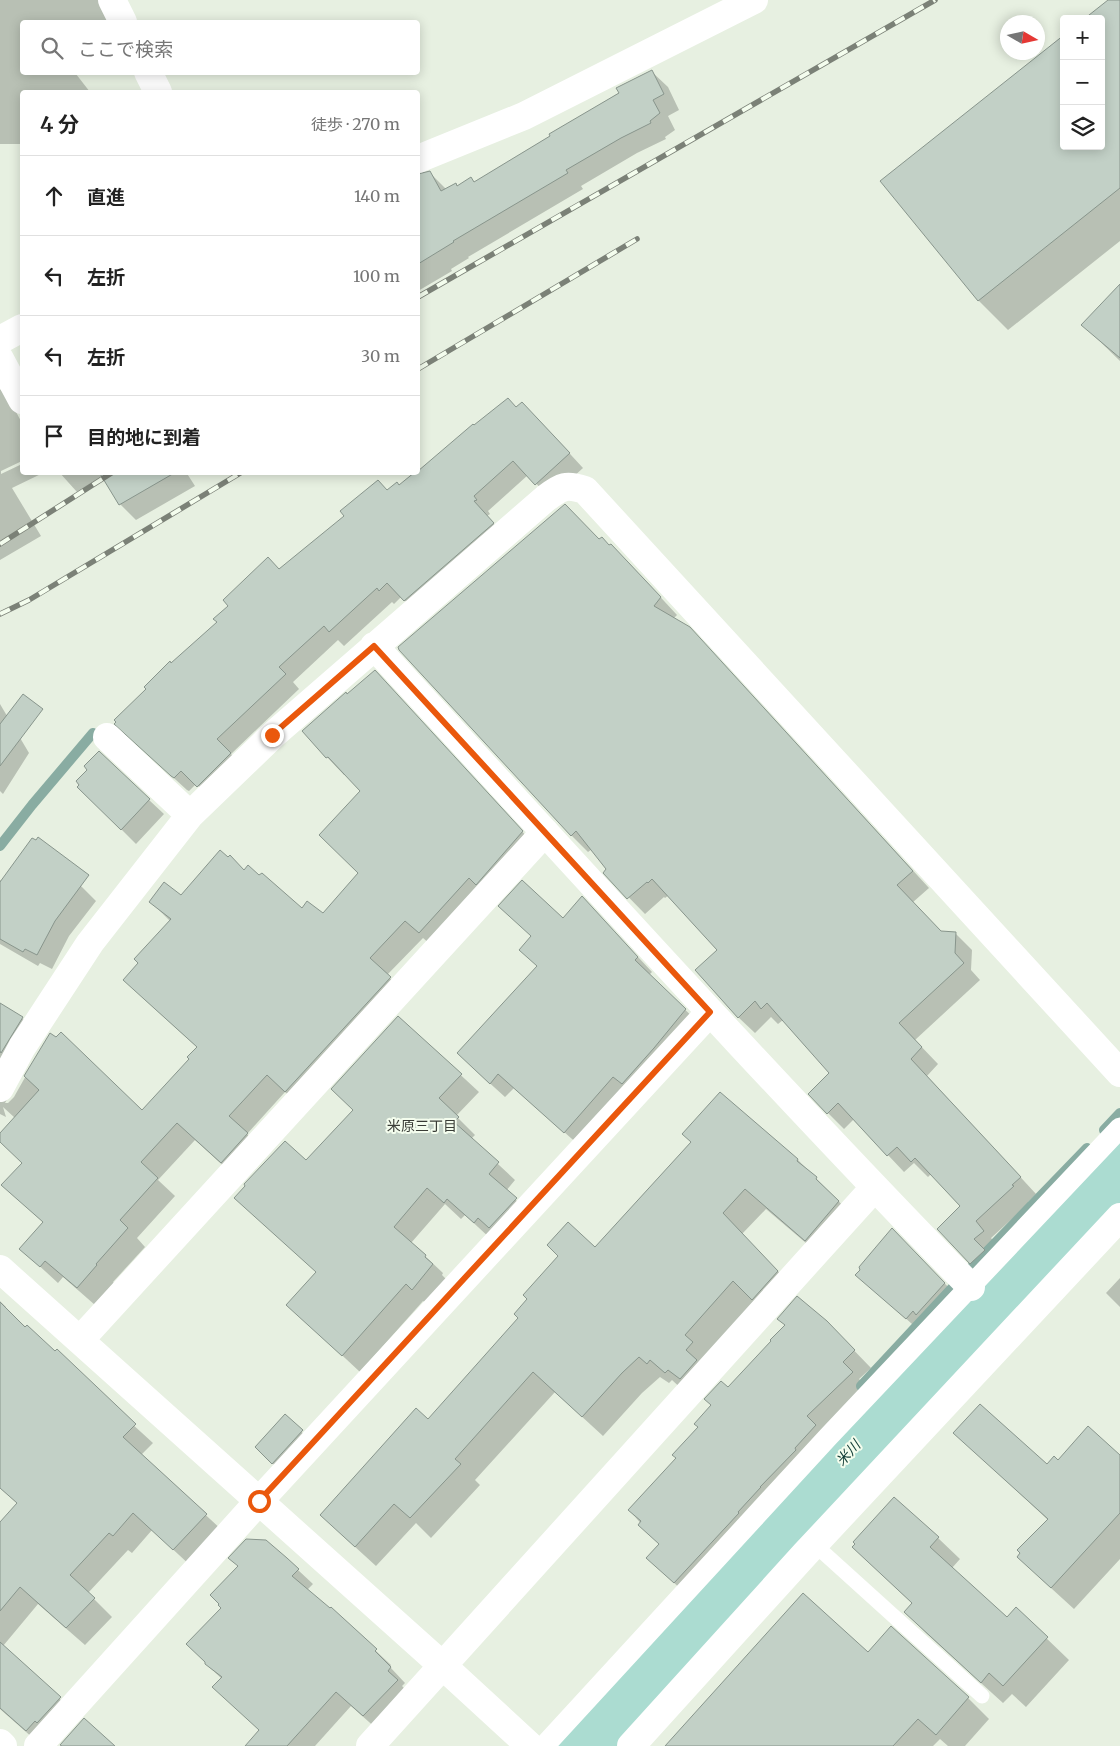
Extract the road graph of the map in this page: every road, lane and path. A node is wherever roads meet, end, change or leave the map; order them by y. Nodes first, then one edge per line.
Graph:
1 (112, 0) edge
2 (754, 0) edge
3 (122, 20) edge
4 (150, 75) edge
5 (157, 90) edge
6 (420, 158) edge
7 (20, 329) edge
8 (0, 340) edge
9 (0, 359) edge
10 (20, 396) edge
11 (374, 646) junction
12 (107, 737) dead end
13 (190, 814) junction
14 (545, 832) junction
15 (710, 1012) junction
16 (1120, 1073) edge
17 (0, 1088) edge
18 (1120, 1128) edge
19 (874, 1188) junction
20 (1120, 1217) edge
21 (0, 1269) edge
22 (971, 1287) junction
23 (80, 1340) junction
24 (259, 1501) junction
25 (815, 1545) junction
26 (443, 1666) junction
27 (982, 1696) dead end
28 (0, 1743) edge
29 (3, 1746) edge
30 (38, 1746) edge
31 (370, 1746) edge
32 (530, 1746) edge
33 (544, 1746) edge
34 (631, 1746) edge

1 - 3 street
2 - 6 street
4 - 5 street
7 - 8 street
9 - 10 street
11 - 13 street
11 - 14 street
11 - 16 street
12 - 13 street
13 - 17 street
14 - 15 street
14 - 23 street
15 - 19 street
15 - 24 street
18 - 22 street
19 - 22 street
19 - 26 street
20 - 25 street
21 - 23 street
22 - 33 street
23 - 24 street
24 - 26 street
24 - 30 street
25 - 27 lane
25 - 34 street
26 - 31 street
26 - 32 street
28 - 29 street

